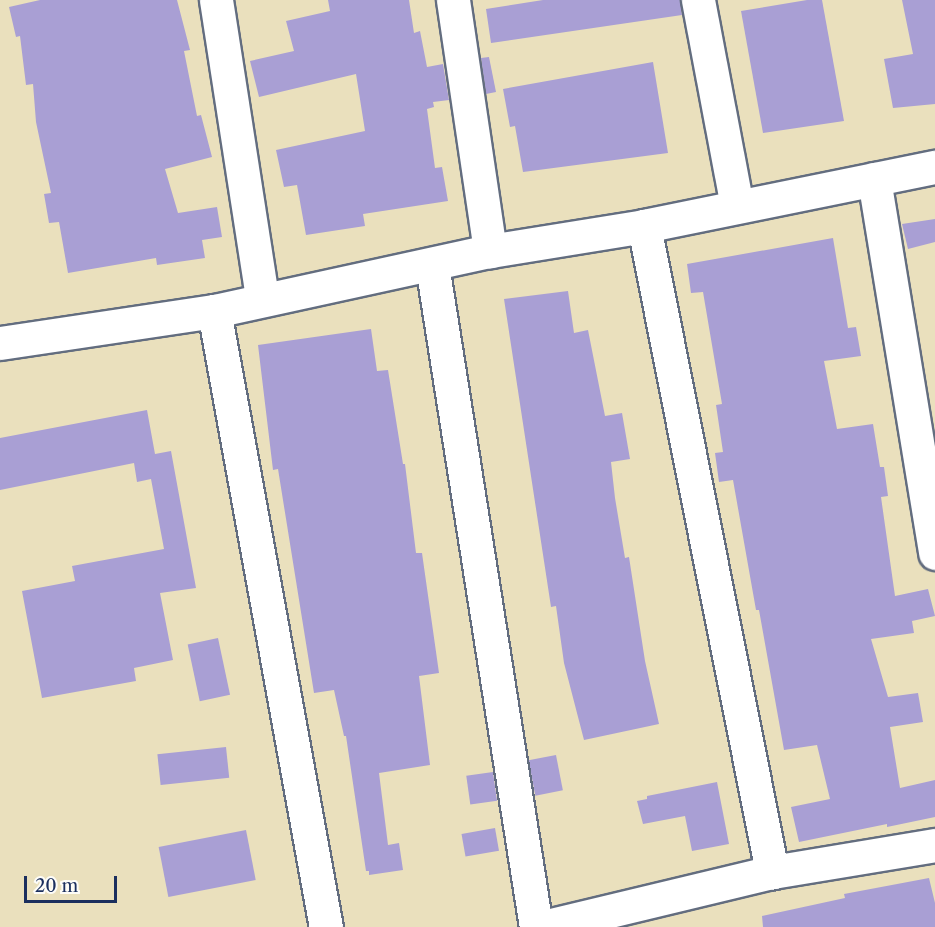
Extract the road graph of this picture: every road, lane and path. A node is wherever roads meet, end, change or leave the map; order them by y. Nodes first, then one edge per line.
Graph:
1 (216, 0) edge
2 (453, 0) edge
3 (698, 0) edge
4 (935, 166) edge
5 (873, 178) junction
6 (737, 206) junction
7 (644, 226) junction
8 (490, 250) junction
9 (432, 265) junction
10 (262, 298) junction
11 (214, 311) junction
12 (0, 343) edge
13 (935, 553) edge
14 (935, 845) edge
15 (772, 873) junction
16 (326, 927) edge
17 (536, 927) edge
18 (543, 927) edge

1 - 10 street
2 - 8 street
3 - 6 street
4 - 5 street
5 - 6 street
5 - 13 street
6 - 7 street
7 - 8 street
7 - 15 street
8 - 9 street
9 - 10 street
9 - 17 street
10 - 11 street
11 - 12 street
11 - 16 street
14 - 15 street
15 - 18 street

